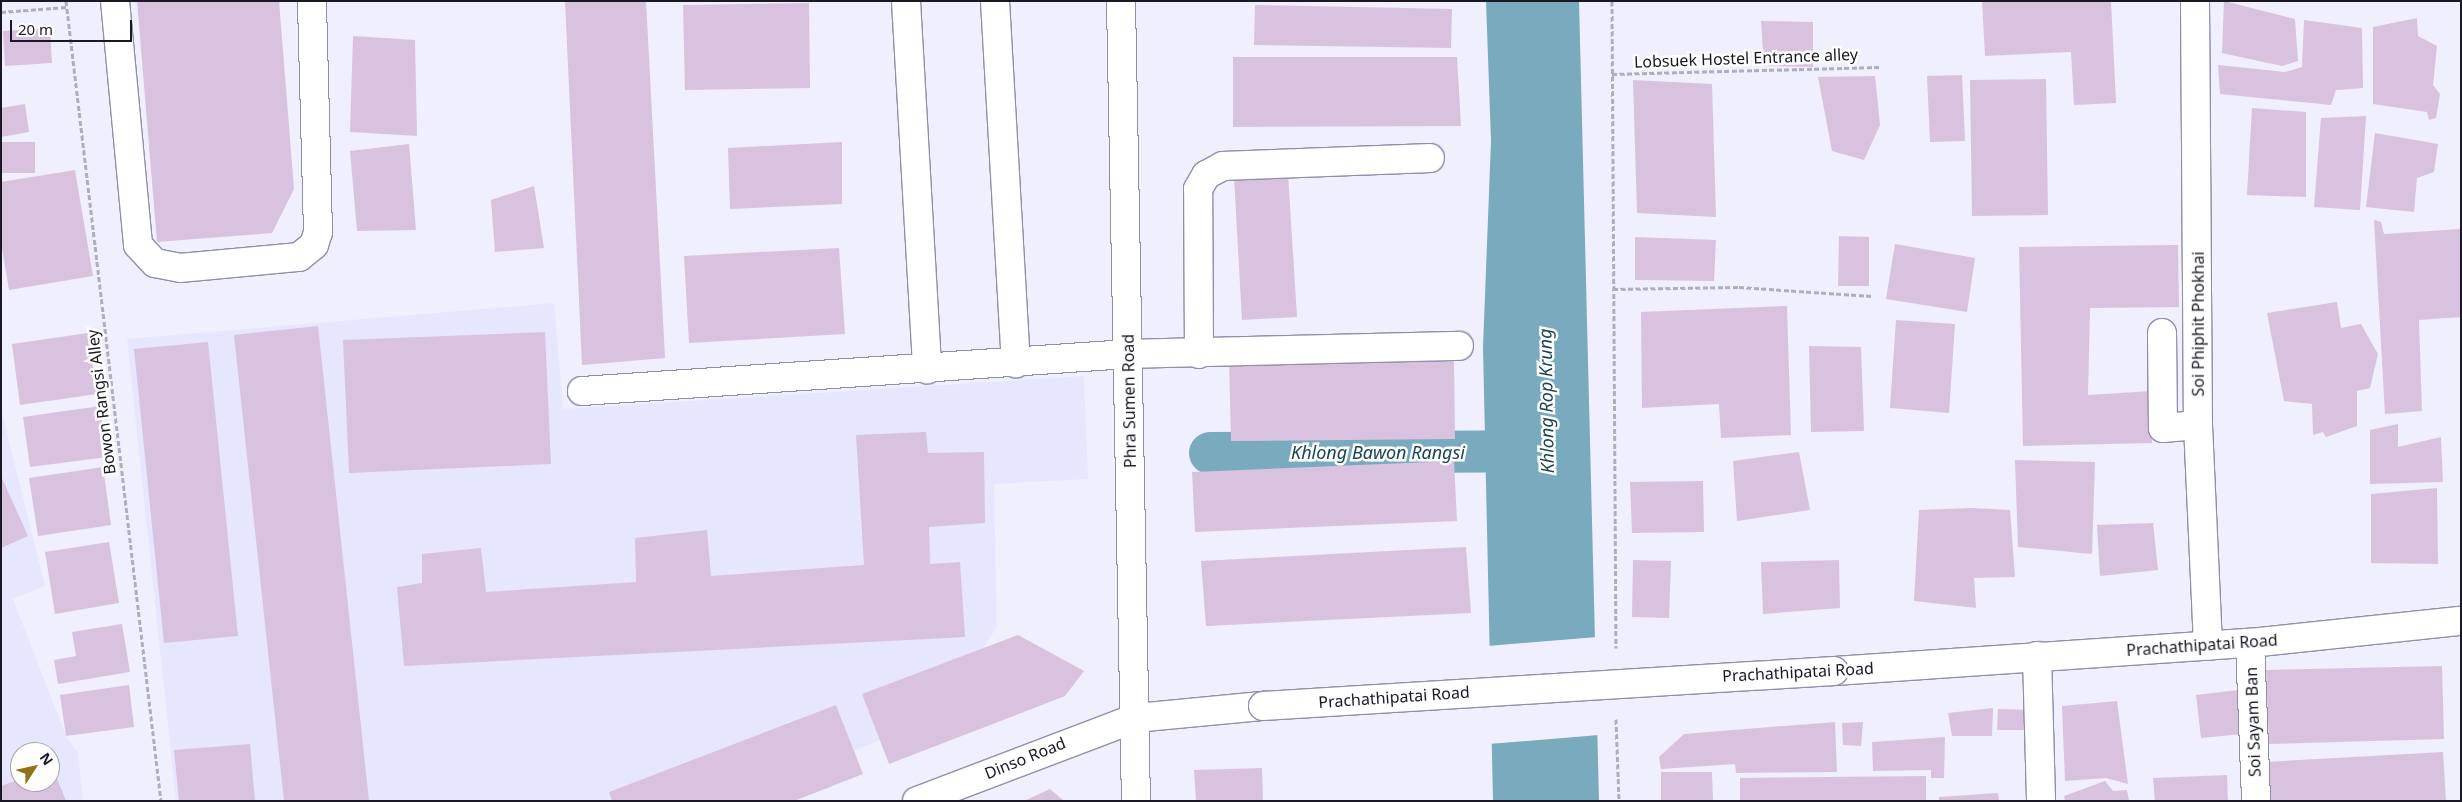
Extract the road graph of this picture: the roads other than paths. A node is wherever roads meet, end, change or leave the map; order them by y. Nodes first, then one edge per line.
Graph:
1 (115, 1) edge
2 (312, 1) edge
3 (906, 1) edge
4 (996, 1) edge
5 (1121, 1) edge
6 (2196, 1) edge
7 (1430, 158) dead end
8 (2162, 333) dead end
9 (1459, 346) dead end
10 (1128, 354) junction
11 (1199, 354) junction
12 (1016, 363) junction
13 (927, 369) junction
14 (582, 391) dead end
15 (2198, 425) junction
16 (2461, 621) edge
17 (2250, 643) junction
18 (2208, 646) junction
19 (2037, 656) junction
20 (1134, 718) junction
21 (916, 801) edge
22 (1136, 801) edge
23 (2041, 801) edge
24 (2256, 801) edge

1 - 2 main road
3 - 13 main road
4 - 12 main road
5 - 10 main road, Phra Sumen Road
6 - 15 main road, Soi Phiphit Phokhai
7 - 11 main road
8 - 15 main road
9 - 11 main road
10 - 11 main road
10 - 12 main road
10 - 20 main road, Phra Sumen Road
12 - 13 main road
13 - 14 main road
15 - 18 main road, Soi Phiphit Phokhai
16 - 17 main road, Prachathipatai Road
17 - 18 main road, Prachathipatai Road
17 - 24 main road, Soi Sayam Ban
18 - 19 main road, Prachathipatai Road
19 - 20 main road, Prachathipatai Road, bridge
19 - 23 main road
20 - 21 main road, Dinso Road
20 - 22 main road, Phra Sumen Road

